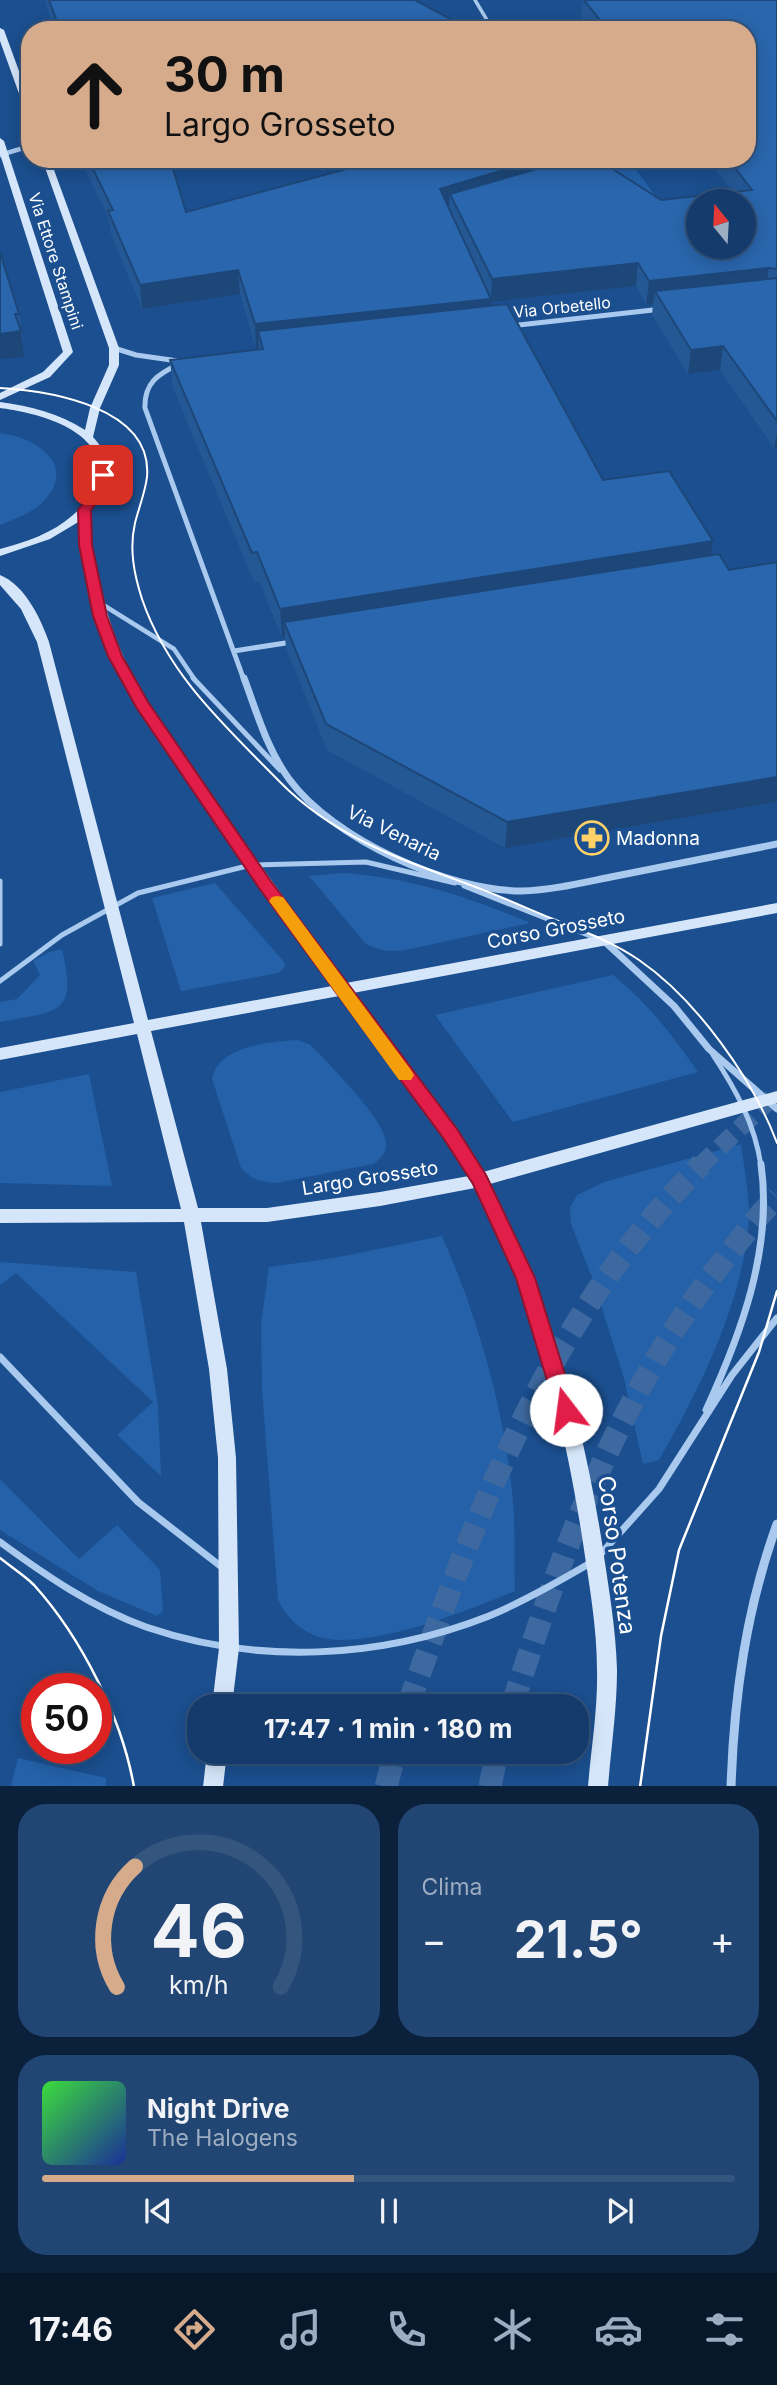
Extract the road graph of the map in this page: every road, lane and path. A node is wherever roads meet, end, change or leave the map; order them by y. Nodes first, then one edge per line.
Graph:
1 (475, 0) edge
2 (488, 21) edge
3 (0, 30) edge
4 (21, 88) edge
5 (0, 141) edge
6 (21, 149) edge
7 (2, 154) edge
8 (50, 168) edge
9 (670, 308) edge
10 (498, 327) edge
11 (114, 348) junction
12 (0, 397) edge
13 (0, 405) edge
14 (89, 436) junction
15 (85, 510) junction
16 (0, 553) edge
17 (0, 579) edge
18 (96, 601) junction
19 (297, 641) edge
20 (234, 651) junction
21 (285, 775) junction
22 (777, 845) edge
23 (251, 865) junction
24 (459, 879) junction
25 (0, 881) edge
26 (467, 887) junction
27 (111, 906) junction
28 (777, 908) edge
29 (604, 941) junction
30 (0, 944) edge
31 (0, 981) edge
32 (343, 991) junction
33 (143, 1027) junction
34 (709, 1049) junction
35 (0, 1054) edge
36 (773, 1102) edge
37 (744, 1105) junction
38 (480, 1180) junction
39 (191, 1214) junction
40 (0, 1216) edge
41 (777, 1318) edge
42 (0, 1357) edge
43 (694, 1434) junction
44 (777, 1524) edge
45 (0, 1542) edge
46 (595, 1560) junction
47 (228, 1572) junction
48 (229, 1648) junction
49 (223, 1694) edge
50 (216, 1764) edge
51 (214, 1786) edge
52 (597, 1786) edge
53 (731, 1786) edge

1 - 2 lane
3 - 4 main road
5 - 7 main road, Via Ettore Stampini
6 - 7 street
7 - 12 main road, Via Ettore Stampini
8 - 11 main road, Via Ettore Stampini
9 - 10 street, Via Orbetello
11 - 14 main road
11 - 20 street, Via Venaria
13 - 14 main road
14 - 15 main road
15 - 16 main road
15 - 18 main road, Largo Grosseto
17 - 27 main road
18 - 21 lane
18 - 23 main road, Largo Grosseto
19 - 20 street
20 - 21 street, Via Venaria
21 - 24 street, Via Venaria
22 - 24 street, Via Venaria
23 - 26 lane
23 - 27 lane
23 - 32 main road, Largo Grosseto
24 - 26 lane
25 - 30 lane
26 - 29 lane
27 - 31 lane
27 - 33 main road
28 - 29 main road, Corso Grosseto
29 - 32 main road, Corso Grosseto
29 - 34 street
32 - 33 main road
32 - 38 main road, Largo Grosseto
33 - 35 main road
33 - 39 main road
34 - 36 street
34 - 37 lane
36 - 37 main road
37 - 38 main road
37 - 43 lane
38 - 39 main road, Largo Grosseto
38 - 46 main road, Corso Potenza
39 - 40 main road
39 - 47 main road
41 - 43 lane
42 - 47 lane
43 - 46 lane
44 - 53 street
45 - 48 lane
46 - 48 lane
46 - 52 main road, Corso Potenza
47 - 48 main road
48 - 49 main road
50 - 51 main road

